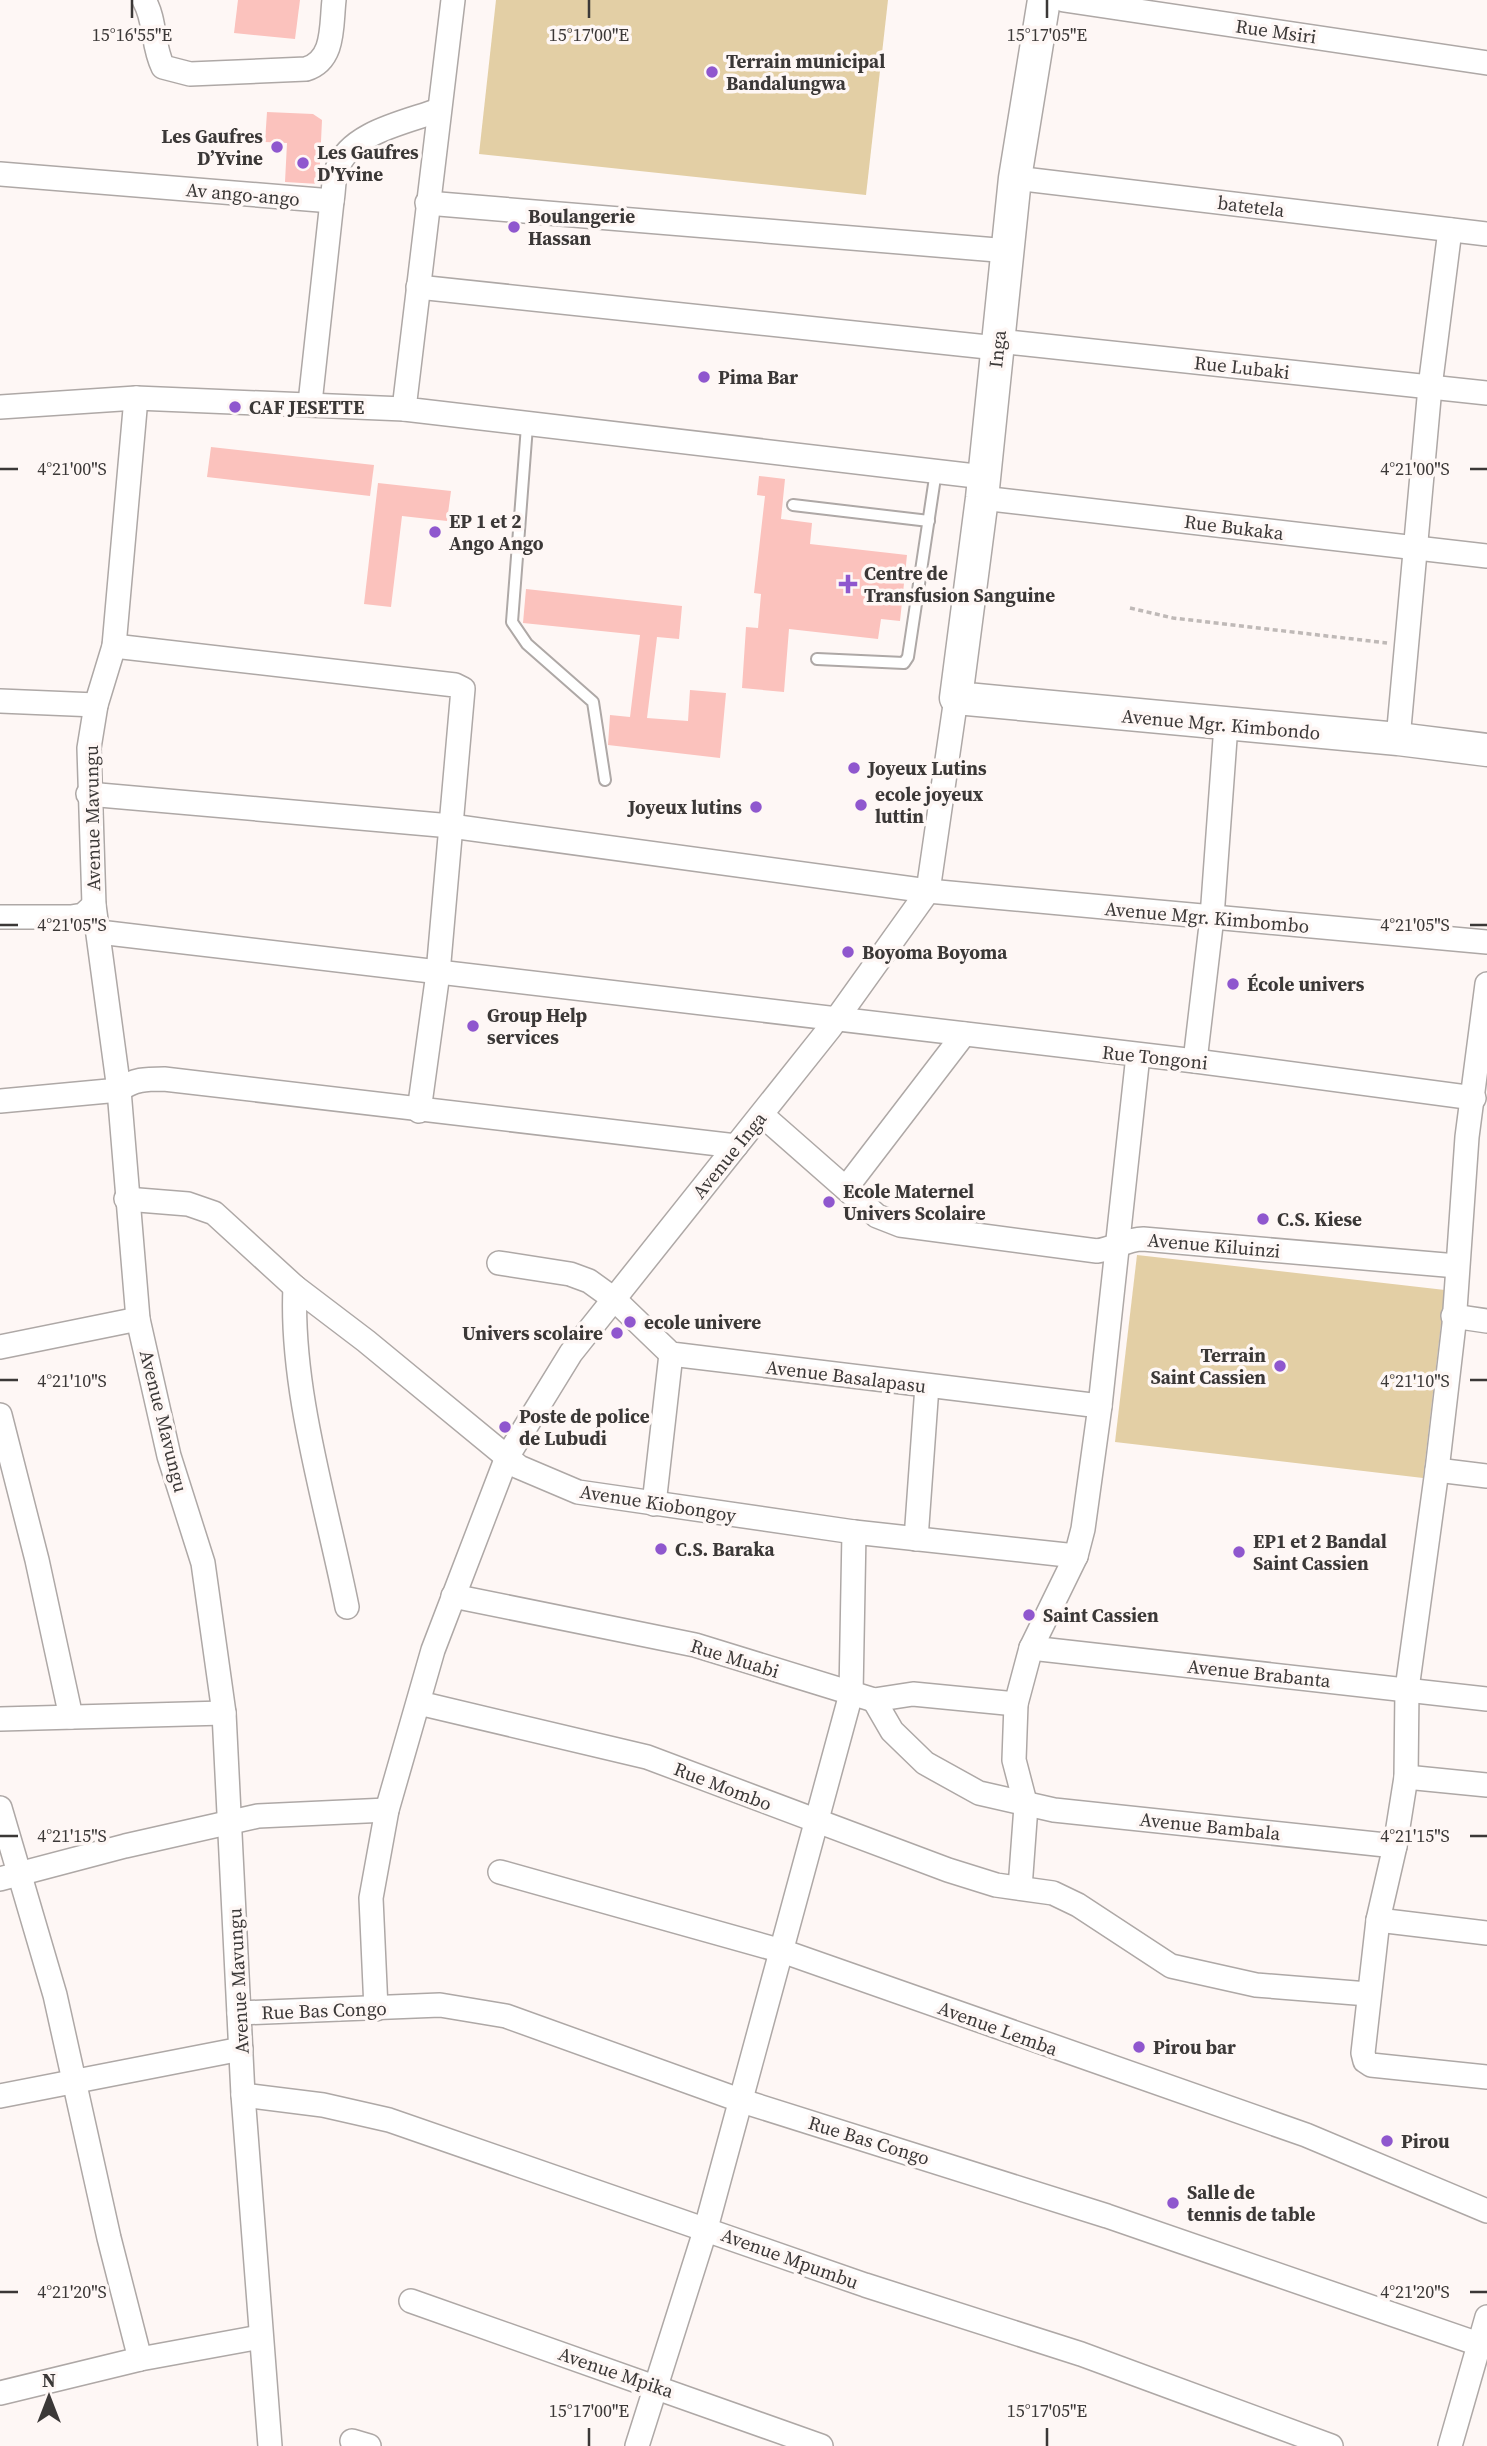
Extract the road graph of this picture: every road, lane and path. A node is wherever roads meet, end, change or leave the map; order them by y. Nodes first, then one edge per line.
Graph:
1 (144, 0) edge
2 (334, 0) edge
3 (453, 0) edge
4 (1044, 0) edge
5 (1065, 0) edge
6 (1487, 63) edge
7 (439, 110) junction
8 (0, 174) edge
9 (1015, 178) junction
10 (332, 201) junction
11 (427, 203) junction
12 (1450, 230) junction
13 (1487, 234) edge
14 (1009, 251) junction
15 (418, 287) junction
16 (997, 345) junction
17 (1430, 387) junction
18 (1487, 393) edge
19 (136, 398) junction
20 (310, 403) junction
21 (0, 407) edge
22 (404, 409) junction
23 (527, 426) junction
24 (936, 471) junction
25 (983, 488) junction
26 (793, 505) dead end
27 (929, 521) junction
28 (1415, 548) junction
29 (1487, 556) edge
30 (1130, 608) dead end
31 (1407, 645) junction
32 (114, 646) junction
33 (817, 659) dead end
34 (956, 698) junction
35 (0, 701) edge
36 (96, 705) junction
37 (1226, 725) junction
38 (1398, 739) junction
39 (1487, 750) edge
40 (605, 780) dead end
41 (89, 794) junction
42 (451, 826) junction
43 (928, 891) junction
44 (94, 905) junction
45 (0, 917) edge
46 (1212, 917) junction
47 (99, 932) junction
48 (1487, 942) edge
49 (438, 973) junction
50 (1487, 984) edge
51 (835, 1021) junction
52 (964, 1034) junction
53 (1138, 1055) junction
54 (1195, 1061) junction
55 (119, 1090) junction
56 (1474, 1098) junction
57 (0, 1101) edge
58 (419, 1111) junction
59 (762, 1115) junction
60 (1477, 1138) edge
61 (736, 1146) junction
62 (846, 1188) junction
63 (126, 1199) junction
64 (1119, 1243) junction
65 (499, 1263) dead end
66 (1457, 1266) junction
67 (295, 1287) junction
68 (614, 1299) junction
69 (1454, 1316) junction
70 (138, 1319) junction
71 (1487, 1321) edge
72 (0, 1347) edge
73 (671, 1354) junction
74 (927, 1386) junction
75 (1100, 1406) junction
76 (0, 1415) edge
77 (507, 1457) junction
78 (1437, 1471) junction
79 (1487, 1476) edge
80 (654, 1504) junction
81 (854, 1532) junction
82 (916, 1539) junction
83 (1076, 1556) junction
84 (453, 1596) junction
85 (347, 1607) dead end
86 (1031, 1648) junction
87 (1407, 1689) junction
88 (851, 1693) junction
89 (1487, 1699) edge
90 (874, 1700) junction
91 (419, 1703) junction
92 (1016, 1704) junction
93 (224, 1713) junction
94 (71, 1717) junction
95 (0, 1718) edge
96 (1406, 1777) junction
97 (1487, 1785) edge
98 (1026, 1806) junction
99 (0, 1808) edge
100 (387, 1810) junction
101 (230, 1822) junction
102 (818, 1823) junction
103 (1395, 1846) junction
104 (500, 1872) dead end
105 (9, 1877) edge
106 (1020, 1888) junction
107 (1378, 1920) junction
108 (1487, 1933) edge
109 (782, 1951) junction
110 (1368, 1994) junction
111 (376, 2010) junction
112 (239, 2013) junction
113 (241, 2049) junction
114 (1487, 2077) edge
115 (73, 2083) junction
116 (243, 2095) junction
117 (0, 2096) edge
118 (743, 2101) junction
119 (1487, 2211) edge
120 (706, 2228) junction
121 (411, 2301) dead end
122 (1487, 2317) edge
123 (260, 2337) junction
124 (1483, 2345) edge
125 (140, 2359) junction
126 (657, 2386) junction
127 (0, 2393) edge
128 (270, 2446) edge
129 (637, 2446) edge
130 (821, 2446) edge
131 (1331, 2446) edge
132 (1450, 2446) edge

1 - 2 street
3 - 7 street
4 - 9 street, Inga
5 - 6 street, Rue Msiri
7 - 10 street
7 - 11 street
8 - 10 street, Av ango-ango
9 - 12 street, batetela
9 - 14 street, Inga
10 - 20 street
11 - 14 street
11 - 15 street
12 - 13 street, batetela
12 - 17 street
14 - 16 street, Inga
15 - 16 street, Rue Lubaki
15 - 22 street
16 - 17 street, Rue Lubaki
16 - 25 street, Inga
17 - 18 street, Rue Lubaki
17 - 28 street
19 - 20 street, Rue Bukaka
19 - 21 street, Rue Bukaka
19 - 32 street, Avenue Mavungu
20 - 22 street, Rue Bukaka
22 - 23 street, Rue Bukaka
23 - 24 street, Rue Bukaka
23 - 40 lane
24 - 25 street, Rue Bukaka
24 - 27 lane
25 - 28 street, Rue Bukaka
25 - 34 street, Inga
26 - 27 lane
27 - 33 lane
28 - 29 street, Rue Bukaka
28 - 31 street
30 - 31 path
31 - 38 street
32 - 36 street, Avenue Mavungu
32 - 42 street
34 - 37 street, Avenue Mgr. Kimbondo
34 - 43 street, Avenue Inga
35 - 36 street
36 - 41 street, Avenue Mavungu
37 - 38 street, Avenue Mgr. Kimbondo
37 - 46 street
38 - 39 street, Avenue Mgr. Kimbondo
41 - 42 street, Avenue Mgr. Kimbombo
41 - 44 street, Avenue Mavungu
42 - 43 street, Avenue Mgr. Kimbombo
42 - 49 street
43 - 46 street, Avenue Mgr. Kimbombo
43 - 51 street, Avenue Inga
44 - 45 street
44 - 47 street, Avenue Mavungu
46 - 48 street, Avenue Mgr. Kimbombo
46 - 54 street
47 - 49 street, Rue Tongoni
47 - 55 street, Avenue Mavungu
49 - 51 street, Rue Tongoni
49 - 58 street
50 - 56 street
51 - 52 street, Rue Tongoni
51 - 59 street, Avenue Inga
52 - 53 street, Rue Tongoni
52 - 62 street
53 - 54 street, Rue Tongoni
53 - 64 street
54 - 56 street, Rue Tongoni
55 - 57 street
55 - 58 street
55 - 63 street, Avenue Mavungu
56 - 60 street
58 - 61 street
59 - 61 street, Avenue Inga
59 - 62 street, Avenue Kiluinzi
60 - 66 street
61 - 68 street, Avenue Inga
62 - 64 street, Avenue Kiluinzi
63 - 67 street, Avenue Kiobongoy
63 - 70 street, Avenue Mavungu
64 - 66 street, Avenue Kiluinzi
64 - 75 street
65 - 68 street
66 - 69 street
67 - 77 street, Avenue Kiobongoy
67 - 85 street
68 - 73 street
68 - 77 street, Avenue Inga
69 - 71 street
69 - 78 street
70 - 72 street
70 - 93 street, Avenue Mavungu
73 - 74 street, Avenue Basalapasu
73 - 80 street
74 - 75 street, Avenue Basalapasu
74 - 82 street
75 - 83 street
76 - 94 street
77 - 80 street, Avenue Kiobongoy
77 - 84 street, Avenue Inga
78 - 79 street
78 - 87 street
80 - 81 street, Avenue Kiobongoy
81 - 82 street, Avenue Kiobongoy
81 - 88 street
82 - 83 street, Avenue Kiobongoy
83 - 86 street
84 - 88 street, Rue Muabi
84 - 91 street, Avenue Inga
86 - 87 street, Avenue Brabanta
86 - 92 street
87 - 89 street, Avenue Brabanta
87 - 96 street
88 - 90 street, Rue Muabi
88 - 102 street
90 - 92 street, Rue Muabi
90 - 98 street, Avenue Bambala
91 - 100 street, Avenue Inga
91 - 102 street, Rue Mombo
92 - 98 street
93 - 94 street
93 - 101 street, Avenue Mavungu
94 - 95 street
96 - 97 street
96 - 103 street
98 - 103 street, Avenue Bambala
98 - 106 street
99 - 105 street
100 - 101 street
100 - 111 street, Avenue Inga
101 - 105 street
101 - 112 street, Avenue Mavungu
102 - 106 street, Rue Mombo
102 - 109 street
103 - 107 street
104 - 109 street, Avenue Lemba
105 - 115 street
106 - 110 street, Rue Mombo
107 - 108 street
107 - 110 street
109 - 118 street
109 - 119 street, Avenue Lemba
110 - 114 street
111 - 112 street, Rue Bas Congo
111 - 118 street, Rue Bas Congo
112 - 113 street, Avenue Mavungu
113 - 115 street
113 - 116 street, Avenue Mavungu
115 - 117 street
115 - 125 street
116 - 120 street, Avenue Mpumbu
116 - 123 street, Avenue Mavungu
118 - 120 street
118 - 124 street, Rue Bas Congo
120 - 126 street
120 - 131 street, Avenue Mpumbu
121 - 126 street, Avenue Mpika
122 - 124 street
123 - 125 street
123 - 128 street, Avenue Mavungu
124 - 132 street
125 - 127 street
126 - 129 street
126 - 130 street, Avenue Mpika

